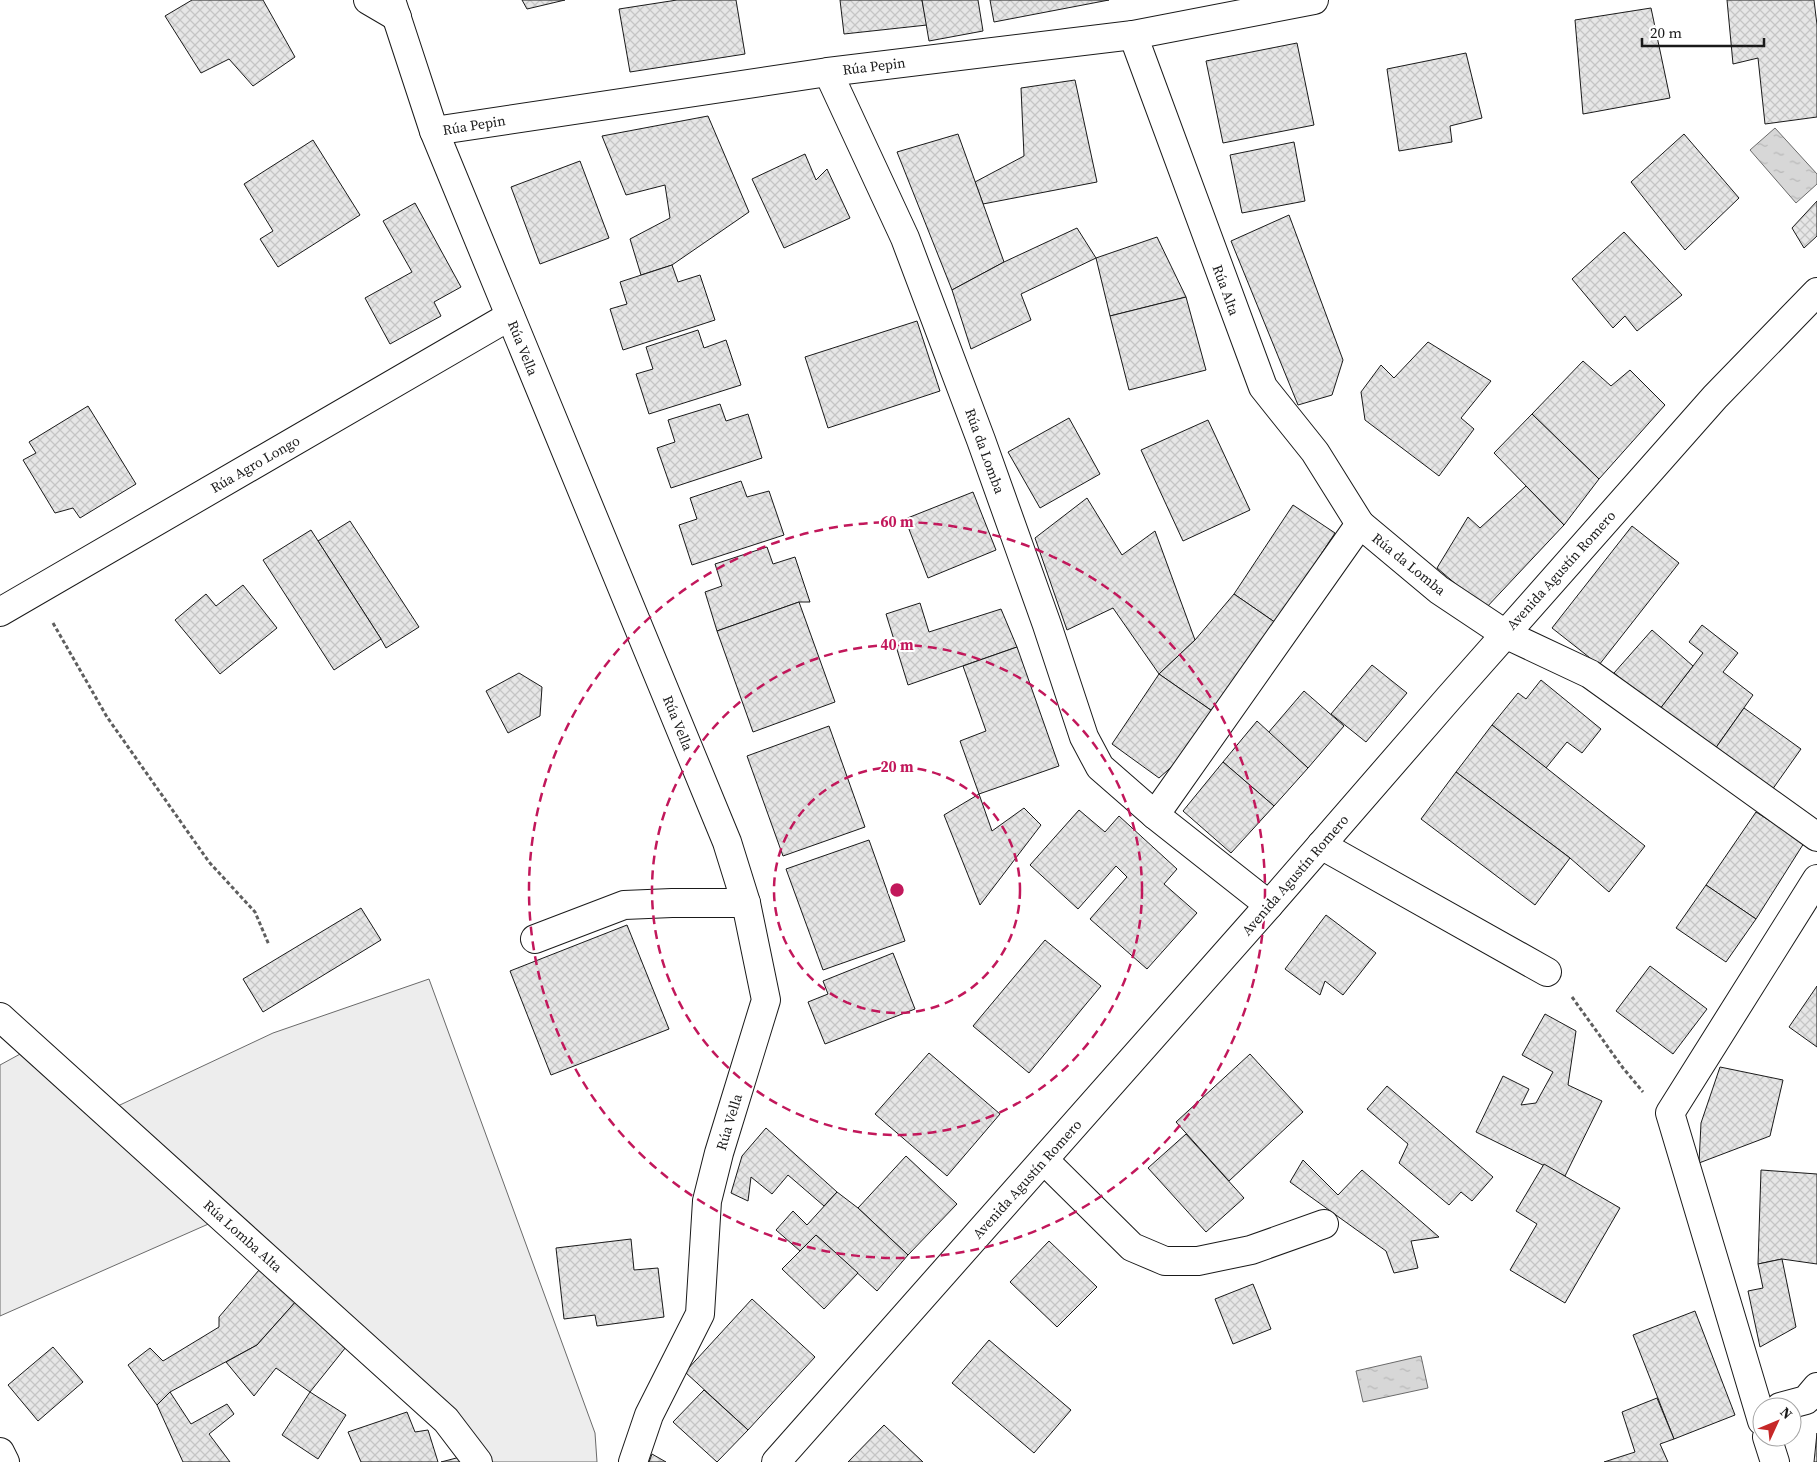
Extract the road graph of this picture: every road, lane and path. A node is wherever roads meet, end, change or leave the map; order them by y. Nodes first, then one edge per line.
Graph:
1 (368, 0) edge
2 (1314, 0) edge
3 (394, 8) edge
4 (1133, 35) junction
5 (828, 72) junction
6 (434, 131) junction
7 (1817, 292) edge
8 (510, 316) junction
9 (1360, 524) junction
10 (35, 592) junction
11 (0, 612) edge
12 (1505, 634) junction
13 (1155, 815) junction
14 (1817, 837) edge
15 (1321, 845) junction
16 (1817, 879) edge
17 (746, 903) junction
18 (1269, 906) junction
19 (535, 938) dead end
20 (269, 945) dead end
21 (1547, 972) joint
22 (0, 1017) edge
23 (1670, 1113) junction
24 (1044, 1160) junction
25 (1324, 1224) dead end
26 (1817, 1387) edge
27 (1759, 1397) edge
28 (1802, 1402) edge
29 (1772, 1447) edge
30 (0, 1452) edge
31 (5, 1462) edge
32 (478, 1462) edge
33 (633, 1462) edge
34 (776, 1462) edge
35 (1775, 1462) edge

1 - 3 street
2 - 4 street, Rúa Pepin
3 - 6 street, Rúa Vella
4 - 5 street, Rúa Pepin
4 - 9 street, Rúa Alta
5 - 6 street, Rúa Pepin
5 - 13 street, Rúa da Lomba
6 - 8 street, Rúa Vella
7 - 12 street, Avenida Agustín Romero
8 - 10 street, Rúa Agro Longo
8 - 17 street, Rúa Vella
9 - 12 street, Rúa da Lomba
9 - 13 street, Rúa da Lomba
10 - 11 street, Rúa Agro Longo
10 - 20 path
12 - 14 street, Rúa da Lomba
12 - 15 street, Avenida Agustín Romero
13 - 18 street, Rúa da Lomba
15 - 18 street, Avenida Agustín Romero
15 - 21 street
16 - 23 street
17 - 19 street
17 - 33 street, Rúa Vella
18 - 24 street, Avenida Agustín Romero
21 - 23 path
22 - 32 street, Rúa Lomba Alta
23 - 27 street
24 - 25 street
24 - 34 street, Avenida Agustín Romero
26 - 28 street
29 - 35 street
30 - 31 street

